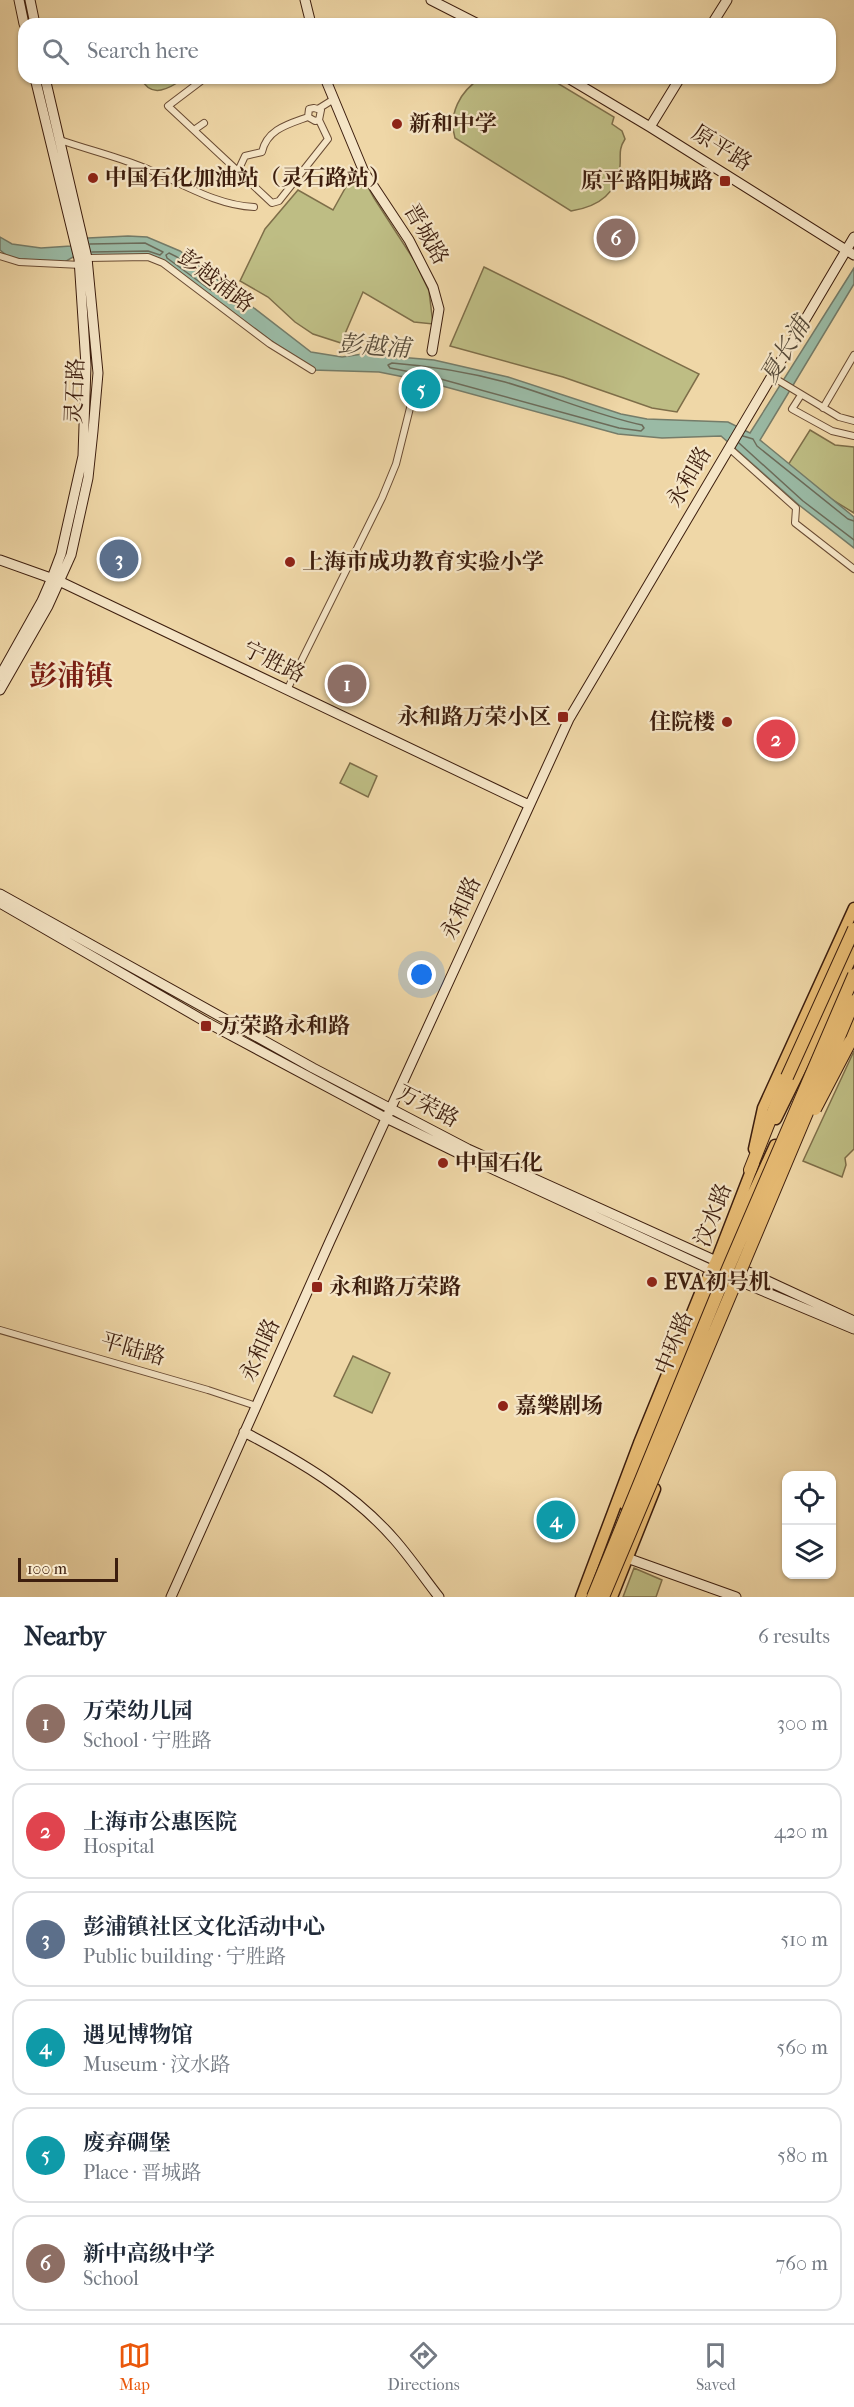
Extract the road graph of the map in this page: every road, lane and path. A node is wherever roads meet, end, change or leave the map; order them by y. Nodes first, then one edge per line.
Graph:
1 (20, 0) edge
2 (30, 0) edge
3 (305, 0) edge
4 (431, 0) edge
5 (727, 0) edge
6 (23, 18) edge
7 (33, 18) edge
8 (310, 18) edge
9 (466, 18) edge
10 (716, 18) edge
11 (37, 84) edge
12 (46, 84) edge
13 (197, 84) edge
14 (328, 84) edge
15 (578, 84) edge
16 (676, 84) edge
17 (334, 99) junction
18 (318, 109) junction
19 (308, 117) junction
20 (319, 120) junction
21 (204, 123) dead end
22 (650, 126) junction
23 (194, 130) junction
24 (60, 140) junction
25 (238, 171) junction
26 (254, 207) dead end
27 (78, 234) junction
28 (854, 237) edge
29 (850, 253) edge
30 (0, 256) edge
31 (83, 261) junction
32 (432, 351) dead end
33 (854, 355) edge
34 (312, 370) dead end
35 (775, 378) junction
36 (414, 392) dead end
37 (801, 395) junction
38 (823, 408) junction
39 (854, 421) edge
40 (854, 436) edge
41 (729, 448) junction
42 (0, 560) edge
43 (854, 569) edge
44 (56, 580) junction
45 (0, 676) edge
46 (0, 690) edge
47 (287, 690) junction
48 (529, 805) junction
49 (0, 894) edge
50 (0, 903) edge
51 (854, 908) edge
52 (854, 929) edge
53 (854, 952) edge
54 (854, 975) edge
55 (854, 994) edge
56 (854, 1001) edge
57 (854, 1018) edge
58 (818, 1033) junction
59 (854, 1033) edge
60 (791, 1047) junction
61 (390, 1114) junction
62 (786, 1159) junction
63 (768, 1160) junction
64 (750, 1170) junction
65 (780, 1182) junction
66 (745, 1187) junction
67 (766, 1194) junction
68 (728, 1226) junction
69 (729, 1249) junction
70 (716, 1267) junction
71 (738, 1274) junction
72 (854, 1321) edge
73 (854, 1329) edge
74 (0, 1330) edge
75 (256, 1406) junction
76 (244, 1432) junction
77 (627, 1558) junction
78 (617, 1584) junction
79 (171, 1597) edge
80 (439, 1597) edge
81 (581, 1597) edge
82 (593, 1597) edge
83 (603, 1597) edge
84 (612, 1597) edge
85 (736, 1597) edge

1 - 6 street
2 - 7 street
3 - 8 street
4 - 9 street
5 - 10 street
11 - 27 street, 灵石路
12 - 24 street, 灵石路
13 - 23 street
14 - 17 street, 晋城路
15 - 22 street, 原平路
16 - 22 street
17 - 18 street
17 - 32 street, 晋城路
18 - 19 street
18 - 20 street
19 - 20 street
19 - 25 street
20 - 25 street
21 - 23 street
22 - 29 street, 原平路
23 - 25 street
24 - 26 street
24 - 27 street, 灵石路
27 - 31 street, 灵石路
28 - 29 street
29 - 35 street
30 - 31 street, 彭越浦路
31 - 34 street, 彭越浦路
31 - 44 street, 灵石路
33 - 38 street
35 - 37 street
35 - 41 street, 永和路
36 - 47 street
37 - 38 street
37 - 40 street
38 - 39 street
41 - 43 street
41 - 48 street, 永和路
42 - 44 street, 宁胜路
44 - 45 street, 灵石路
44 - 46 street, 灵石路
44 - 47 street, 宁胜路
47 - 48 street, 宁胜路
48 - 61 street, 永和路
49 - 61 street, 万荣路
50 - 61 street, 万荣路
51 - 60 main road
52 - 64 highway, bridge
53 - 58 main road, 汶水路
54 - 63 main road
54 - 82 highway, 中环路, bridge
55 - 67 main road
56 - 62 highway, 中环路, bridge
57 - 65 main road
58 - 60 main road
58 - 64 main road, 汶水路
59 - 62 highway, bridge
60 - 64 main road
61 - 70 street, 万荣路
61 - 75 street, 永和路
62 - 83 highway, 中环路, bridge
63 - 66 main road
63 - 69 main road
64 - 66 main road, 汶水路
65 - 67 main road
65 - 71 main road
66 - 68 main road, 汶水路
67 - 71 main road
68 - 69 main road
68 - 70 main road, 汶水路
69 - 70 main road
70 - 71 street, 万荣路
70 - 81 main road, 汶水路
71 - 72 street, 万荣路
71 - 73 street, 万荣路
71 - 77 main road
71 - 78 main road
74 - 75 street, 平陆路
75 - 76 street, 永和路
76 - 79 street, 永和路
76 - 80 street
77 - 78 main road
77 - 85 street
78 - 84 main road

